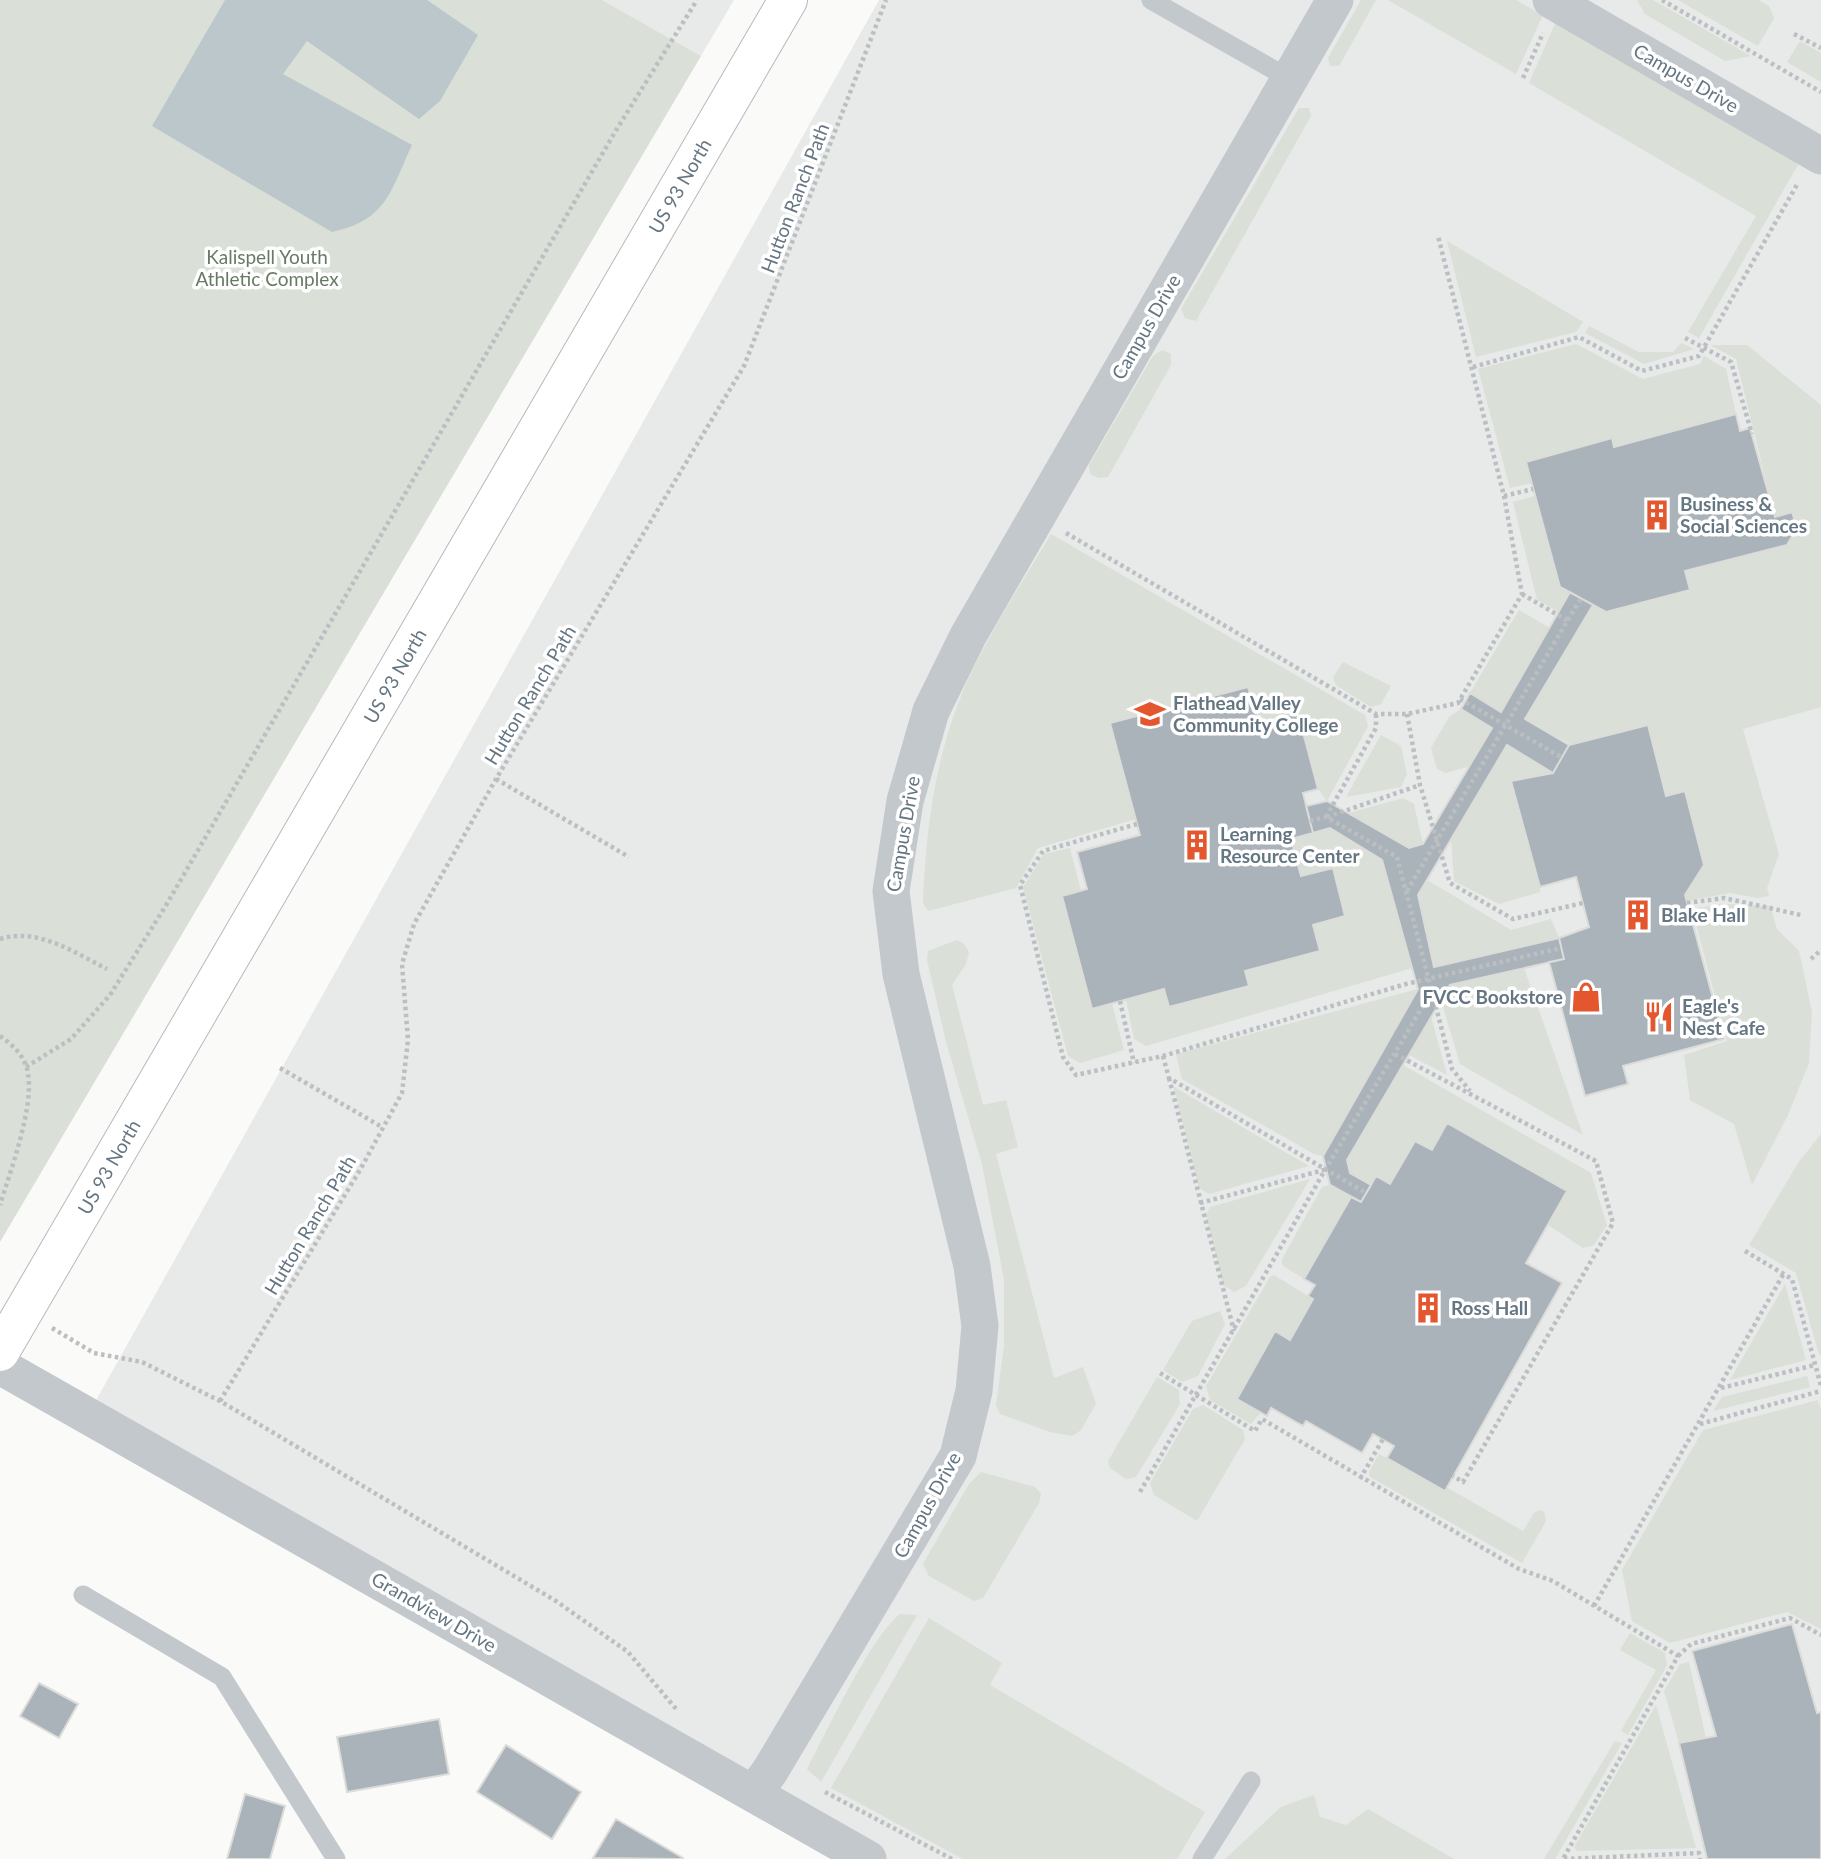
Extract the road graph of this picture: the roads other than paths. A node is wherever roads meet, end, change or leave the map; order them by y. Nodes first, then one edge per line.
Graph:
1 (788, 0) edge
2 (1151, 0) edge
3 (1335, 0) edge
4 (1548, 14) edge
5 (1290, 79) junction
6 (1812, 165) edge
7 (0, 1352) edge
8 (0, 1366) edge
9 (83, 1595) dead end
10 (1251, 1781) dead end
11 (754, 1793) junction
12 (336, 1859) edge
13 (868, 1859) edge
14 (1202, 1859) edge

1 - 7 main road, US 93 North
2 - 5 lane
3 - 5 street, Campus Drive
4 - 6 street, Campus Drive
5 - 11 street, Campus Drive
8 - 11 street, Grandview Drive
9 - 12 lane
10 - 14 lane
11 - 13 street, Grandview Drive

